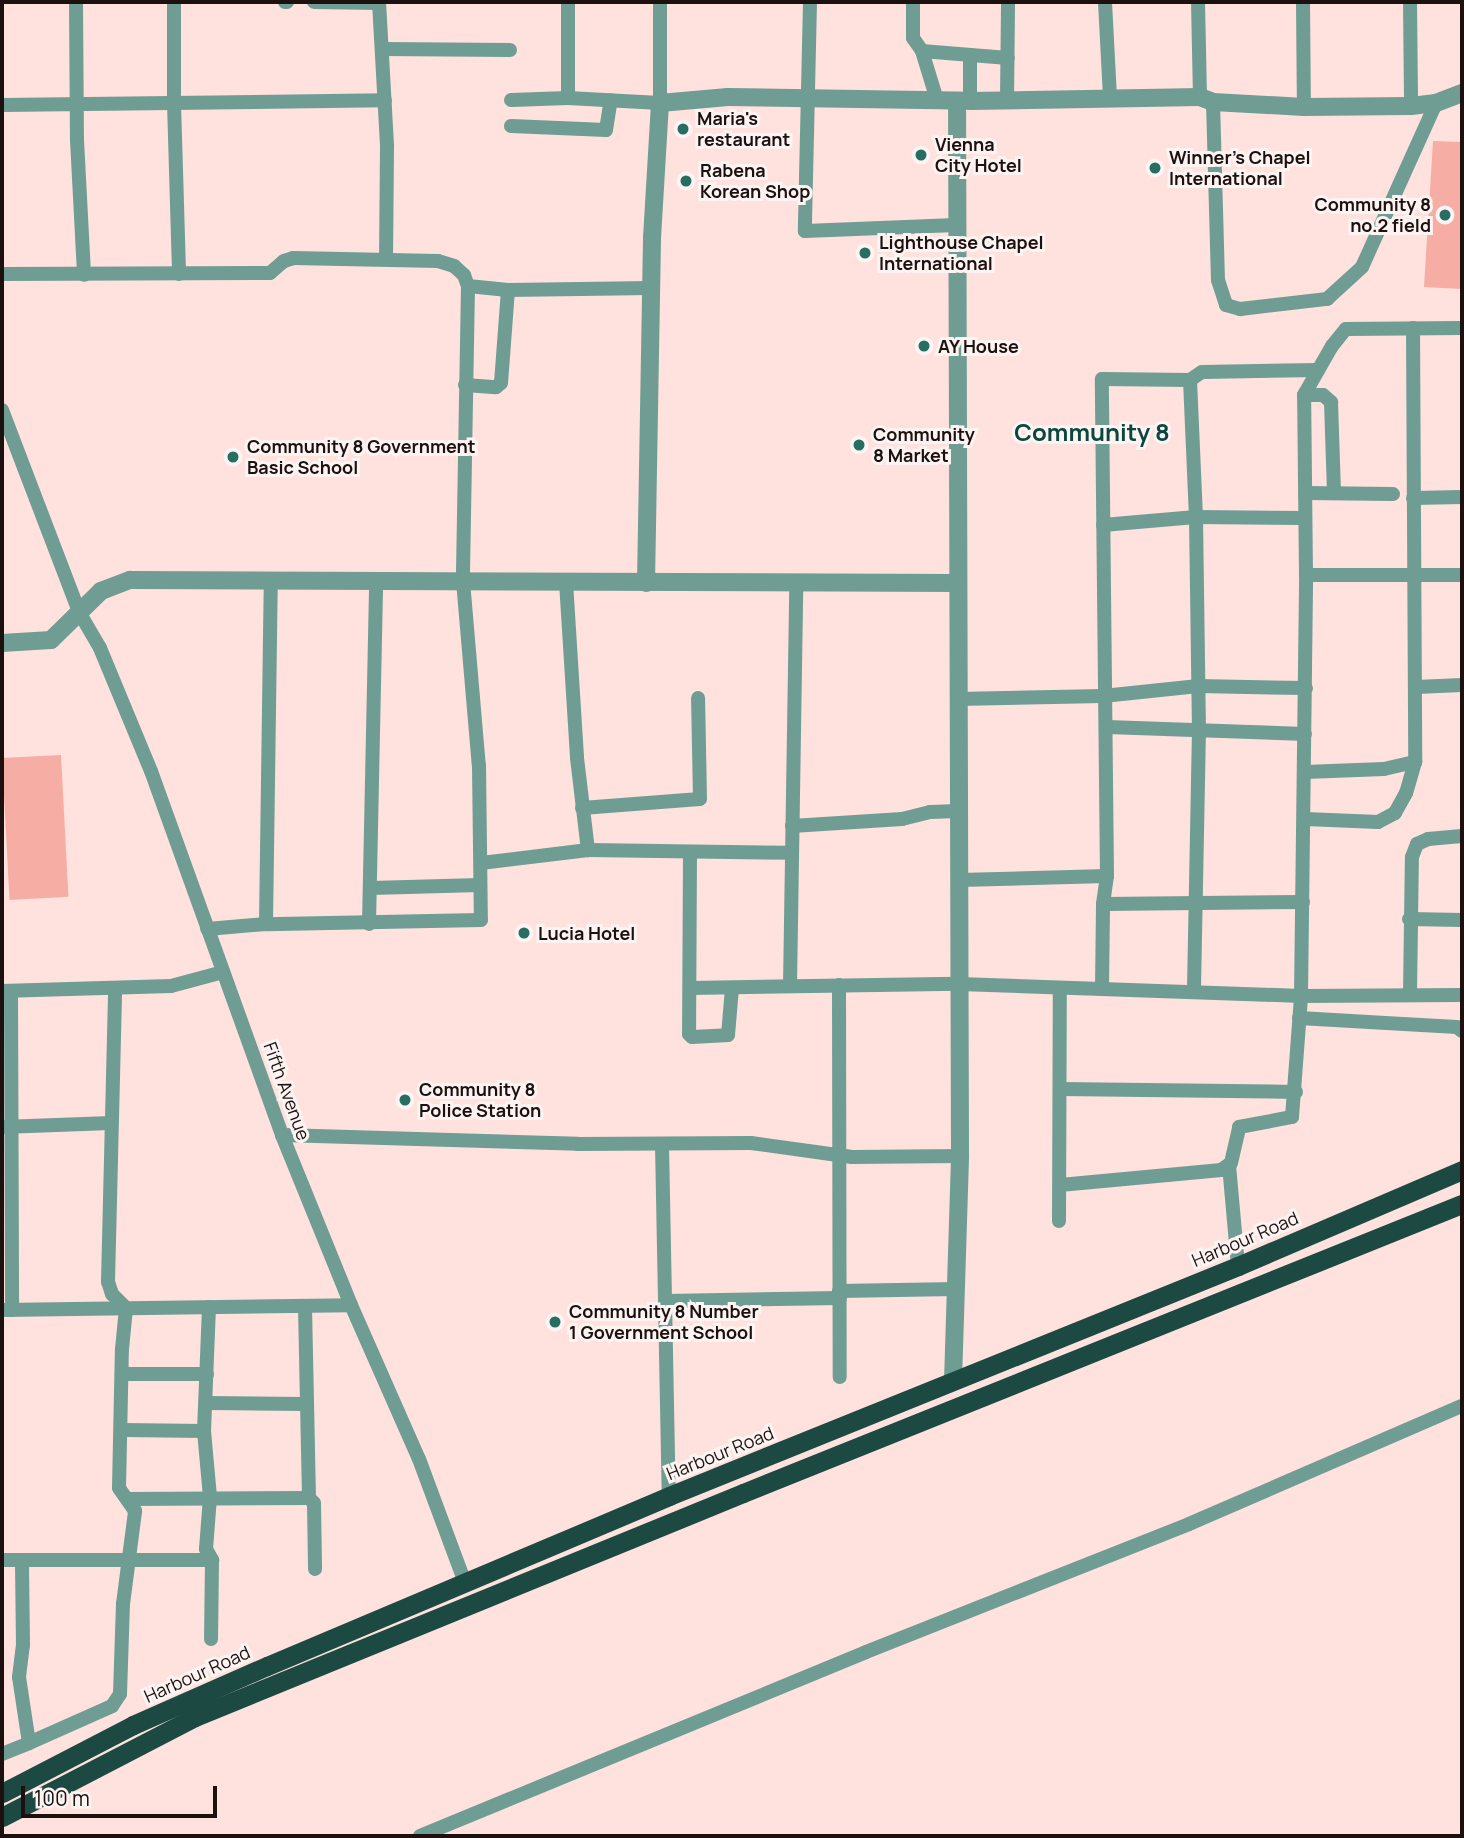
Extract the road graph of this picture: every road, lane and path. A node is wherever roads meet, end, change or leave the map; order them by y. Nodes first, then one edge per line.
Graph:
1 (76, 2) edge
2 (174, 2) edge
3 (314, 2) edge
4 (379, 2) edge
5 (568, 2) edge
6 (660, 2) edge
7 (810, 2) edge
8 (913, 2) edge
9 (1008, 2) edge
10 (1105, 2) edge
11 (1198, 2) edge
12 (1303, 2) edge
13 (1410, 2) edge
14 (382, 49) junction
15 (510, 50) dead end
16 (922, 51) junction
17 (970, 55) junction
18 (1008, 58) junction
19 (1462, 93) edge
20 (1110, 97) junction
21 (568, 98) junction
22 (809, 98) junction
23 (385, 100) junction
24 (511, 100) dead end
25 (611, 100) junction
26 (937, 100) junction
27 (1207, 100) junction
28 (964, 101) junction
29 (1007, 101) junction
30 (174, 103) junction
31 (660, 103) junction
32 (1436, 103) junction
33 (77, 104) junction
34 (2, 105) edge
35 (1411, 106) junction
36 (1304, 107) junction
37 (511, 126) dead end
38 (956, 225) junction
39 (386, 259) junction
40 (2, 274) edge
41 (179, 274) junction
42 (84, 275) junction
43 (468, 286) junction
44 (652, 288) junction
45 (508, 290) junction
46 (1413, 328) junction
47 (1462, 328) edge
48 (1318, 370) junction
49 (1190, 380) junction
50 (465, 385) junction
51 (1304, 395) junction
52 (2, 410) edge
53 (1305, 493) junction
54 (1334, 493) junction
55 (1392, 494) dead end
56 (1462, 497) edge
57 (1413, 498) junction
58 (1196, 517) junction
59 (1305, 518) junction
60 (1102, 524) junction
61 (1306, 575) junction
62 (1413, 575) junction
63 (1462, 575) edge
64 (376, 580) junction
65 (271, 581) junction
66 (463, 581) junction
67 (566, 582) junction
68 (646, 583) junction
69 (796, 583) junction
70 (957, 583) junction
71 (79, 612) junction
72 (2, 643) edge
73 (1462, 685) edge
74 (1198, 686) junction
75 (1416, 687) junction
76 (1306, 688) junction
77 (1103, 696) junction
78 (698, 698) dead end
79 (957, 699) junction
80 (1107, 727) junction
81 (1199, 729) junction
82 (1305, 734) junction
83 (1415, 762) junction
84 (1305, 772) junction
85 (582, 808) junction
86 (958, 811) junction
87 (1305, 819) junction
88 (792, 826) junction
89 (1462, 836) edge
90 (588, 850) junction
91 (690, 852) junction
92 (791, 853) junction
93 (481, 863) junction
94 (1107, 876) junction
95 (960, 880) junction
96 (480, 885) junction
97 (371, 888) junction
98 (1198, 902) junction
99 (1303, 902) junction
100 (1102, 904) junction
101 (1409, 919) junction
102 (1462, 920) edge
103 (266, 924) junction
104 (369, 924) junction
105 (207, 929) junction
106 (223, 972) junction
107 (839, 985) junction
108 (959, 985) junction
109 (790, 986) junction
110 (690, 988) junction
111 (732, 988) junction
112 (1060, 988) junction
113 (115, 989) junction
114 (1102, 989) junction
115 (1194, 990) junction
116 (6, 991) edge
117 (1410, 994) junction
118 (1462, 995) edge
119 (1301, 996) junction
120 (1300, 1018) junction
121 (1462, 1031) edge
122 (1060, 1088) junction
123 (1296, 1091) junction
124 (111, 1123) junction
125 (7, 1127) edge
126 (282, 1135) junction
127 (662, 1144) junction
128 (839, 1156) junction
129 (960, 1156) junction
130 (1229, 1165) junction
131 (1462, 1170) edge
132 (1059, 1185) junction
133 (1462, 1204) edge
134 (1059, 1221) dead end
135 (1238, 1266) junction
136 (956, 1289) junction
137 (840, 1295) junction
138 (665, 1301) junction
139 (351, 1305) junction
140 (209, 1307) junction
141 (305, 1307) junction
142 (126, 1308) junction
143 (7, 1310) edge
144 (122, 1374) junction
145 (207, 1374) junction
146 (840, 1377) dead end
147 (953, 1381) junction
148 (206, 1404) junction
149 (306, 1404) junction
150 (1462, 1406) edge
151 (122, 1430) junction
152 (204, 1430) junction
153 (669, 1496) junction
154 (210, 1497) junction
155 (309, 1498) junction
156 (128, 1499) junction
157 (2, 1560) edge
158 (22, 1560) junction
159 (129, 1560) junction
160 (212, 1560) junction
161 (315, 1569) dead end
162 (464, 1583) junction
163 (211, 1639) dead end
164 (29, 1743) junction
165 (2, 1754) edge
166 (2, 1793) edge
167 (2, 1817) edge
168 (420, 1836) edge

1 - 33 street
2 - 30 street
3 - 4 street
4 - 14 street
5 - 21 street
6 - 31 street
7 - 22 street
8 - 16 street
9 - 18 street
10 - 20 street
11 - 27 street
12 - 36 street
13 - 35 street
14 - 15 street
14 - 23 street
16 - 17 street
16 - 26 street
17 - 18 street
17 - 28 street
18 - 29 street
19 - 32 street
20 - 27 street
20 - 29 street
21 - 24 street
21 - 25 street
22 - 26 street
22 - 31 street
22 - 38 street
23 - 30 street
23 - 39 street
25 - 31 street
25 - 37 street
26 - 28 street
27 - 32 street
27 - 36 street
28 - 29 street
28 - 38 street
30 - 33 street
30 - 41 street
31 - 44 street
32 - 35 street
33 - 34 street
33 - 42 street
35 - 36 street
38 - 70 street
39 - 41 street
39 - 43 street
40 - 42 street
41 - 42 street
43 - 45 street
43 - 50 street
44 - 45 street
44 - 68 street
45 - 50 street
46 - 47 street
46 - 48 street
46 - 57 street
48 - 49 street
48 - 51 street
49 - 58 street
49 - 60 street
50 - 66 street
51 - 53 street
51 - 54 street
52 - 71 street, Fifth Avenue
53 - 54 street
53 - 59 street
54 - 55 street
56 - 57 street
57 - 62 street
58 - 59 street
58 - 60 street
58 - 74 street
59 - 61 street
60 - 77 street
61 - 62 street
61 - 76 street
62 - 63 street
62 - 75 street
64 - 65 street
64 - 66 street
64 - 97 street
65 - 71 street
65 - 103 street
66 - 67 street
66 - 93 street
67 - 68 street
67 - 85 street
68 - 69 street
69 - 70 street
69 - 88 street
70 - 79 street
71 - 72 street
71 - 105 street, Fifth Avenue
73 - 75 street
74 - 76 street
74 - 77 street
74 - 81 street
75 - 83 street
76 - 82 street
77 - 79 street
77 - 80 street
78 - 85 street
79 - 86 street
80 - 81 street
80 - 94 street
81 - 82 street
81 - 98 street
82 - 84 street
83 - 84 street
83 - 87 street
84 - 87 street
85 - 90 street
86 - 88 street
86 - 95 street
87 - 99 street
88 - 92 street
89 - 101 street
90 - 91 street
90 - 93 street
91 - 92 street
91 - 110 street
92 - 109 street
93 - 96 street
94 - 95 street
94 - 100 street
95 - 108 street
96 - 97 street
96 - 104 street
97 - 104 street
98 - 99 street
98 - 100 street
98 - 115 street
99 - 119 street
100 - 114 street
101 - 102 street
101 - 117 street
103 - 104 street
103 - 105 street
105 - 106 street, Fifth Avenue
106 - 113 street
106 - 126 street, Fifth Avenue
107 - 108 street
107 - 109 street
107 - 128 street
108 - 112 street
108 - 129 street
109 - 111 street
110 - 111 street
110 - 111 street
112 - 114 street
112 - 122 street
113 - 116 street
113 - 124 street
114 - 115 street
115 - 119 street
116 - 125 street
117 - 118 street
117 - 119 street
119 - 120 street
120 - 121 street
120 - 123 street
122 - 123 street
122 - 132 street
123 - 130 street
124 - 125 street
124 - 142 street
125 - 143 street
126 - 127 street
126 - 139 street, Fifth Avenue
127 - 128 street
127 - 138 street
128 - 129 street
128 - 137 street
129 - 136 street
130 - 132 street
130 - 135 street
131 - 135 highway, Harbour Road
132 - 134 street
133 - 167 highway
135 - 147 highway, Harbour Road
136 - 137 street
136 - 147 street
137 - 138 street
137 - 146 street
138 - 153 street
139 - 141 street
139 - 162 street, Fifth Avenue
140 - 141 street
140 - 142 street
140 - 145 street
141 - 149 street
142 - 143 street
142 - 144 street
144 - 145 street
144 - 151 street
145 - 148 street
147 - 153 highway, Harbour Road
148 - 149 street
148 - 152 street
149 - 155 street
150 - 168 street
151 - 152 street
151 - 156 street
152 - 154 street
153 - 162 highway, Harbour Road
154 - 155 street
154 - 156 street
154 - 160 street
155 - 161 street
156 - 159 street
157 - 158 street
158 - 159 street
158 - 164 street
159 - 160 street
159 - 164 street
160 - 163 street
162 - 166 highway, Harbour Road
164 - 165 street

